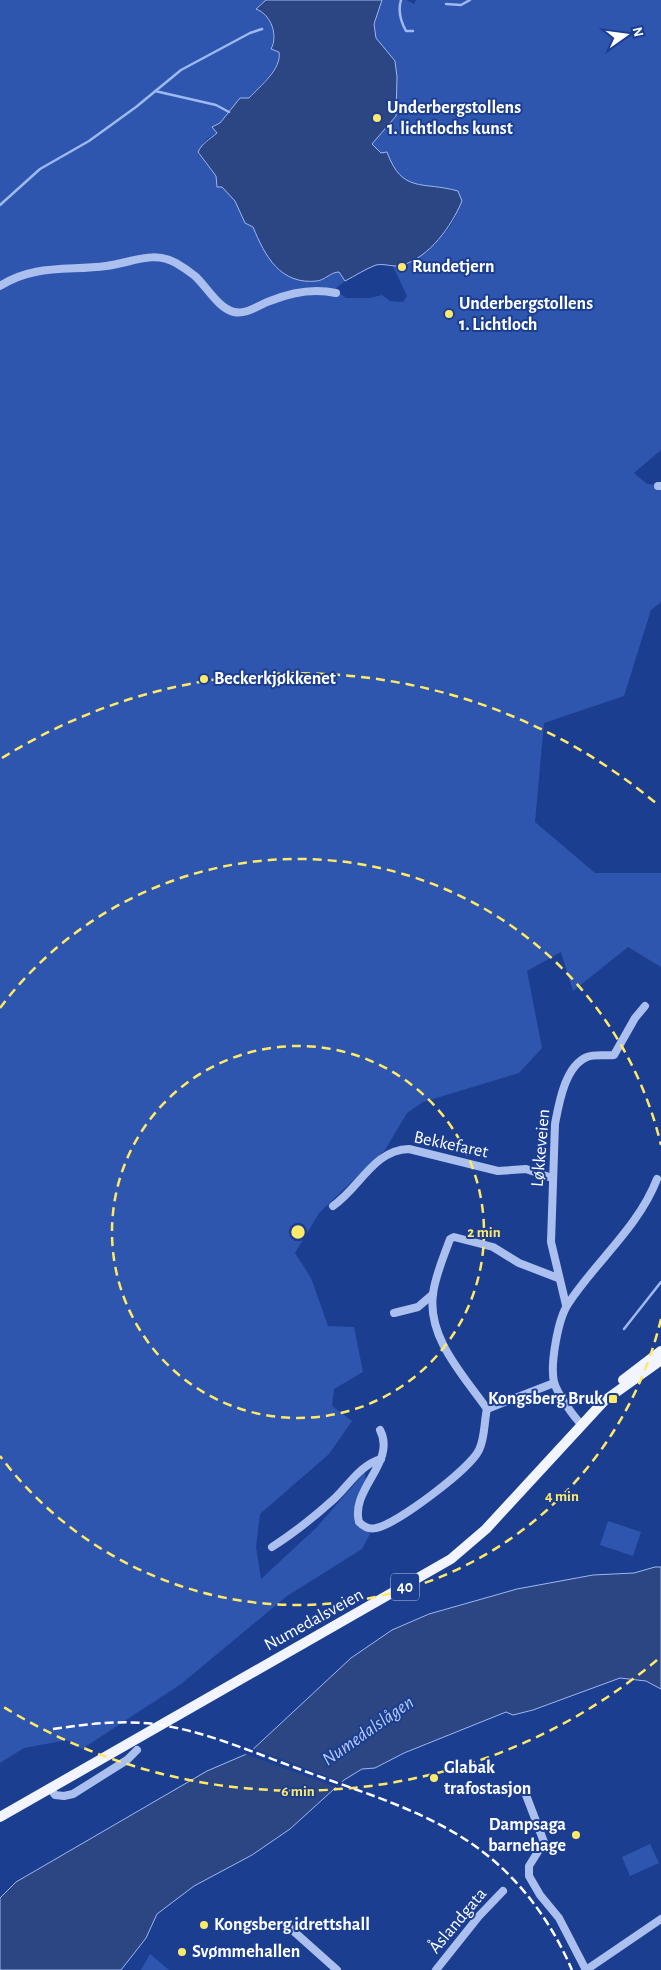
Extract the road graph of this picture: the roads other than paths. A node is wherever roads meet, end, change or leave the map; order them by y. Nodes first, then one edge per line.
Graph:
1 (0, 286) edge
2 (336, 293) dead end
3 (645, 1006) dead end
4 (552, 1178) junction
5 (657, 1179) dead end
6 (333, 1206) dead end
7 (558, 1278) junction
8 (434, 1290) junction
9 (566, 1305) junction
10 (394, 1313) dead end
11 (661, 1351) edge
12 (661, 1360) edge
13 (554, 1383) junction
14 (604, 1401) junction
15 (487, 1409) junction
16 (581, 1424) junction
17 (380, 1430) dead end
18 (381, 1459) junction
19 (272, 1547) dead end
20 (137, 1750) dead end
21 (50, 1788) junction
22 (526, 1795) dead end
23 (0, 1817) edge
24 (503, 1891) dead end
25 (661, 1919) edge
26 (290, 1928) dead end
27 (337, 1970) edge
28 (436, 1970) edge
29 (586, 1970) edge

1 - 2 street
3 - 4 street, Løkkeveien
4 - 6 street, Bekkefaret
4 - 7 street, Løkkeveien
5 - 9 street
7 - 8 street
7 - 9 street, Løkkeveien
8 - 10 street
8 - 15 street
9 - 13 street
11 - 14 main road, Numedalsveien / 40
12 - 14 main road, Numedalsveien / 40
13 - 15 street
13 - 16 street
14 - 16 main road, Numedalsveien / 40
15 - 18 street
16 - 21 main road, Numedalsveien / 40
17 - 18 street
18 - 19 street
20 - 21 street
21 - 23 main road, Numedalsveien / 40
22 - 29 street
24 - 28 street, Åslandgata
25 - 29 street
26 - 27 street

